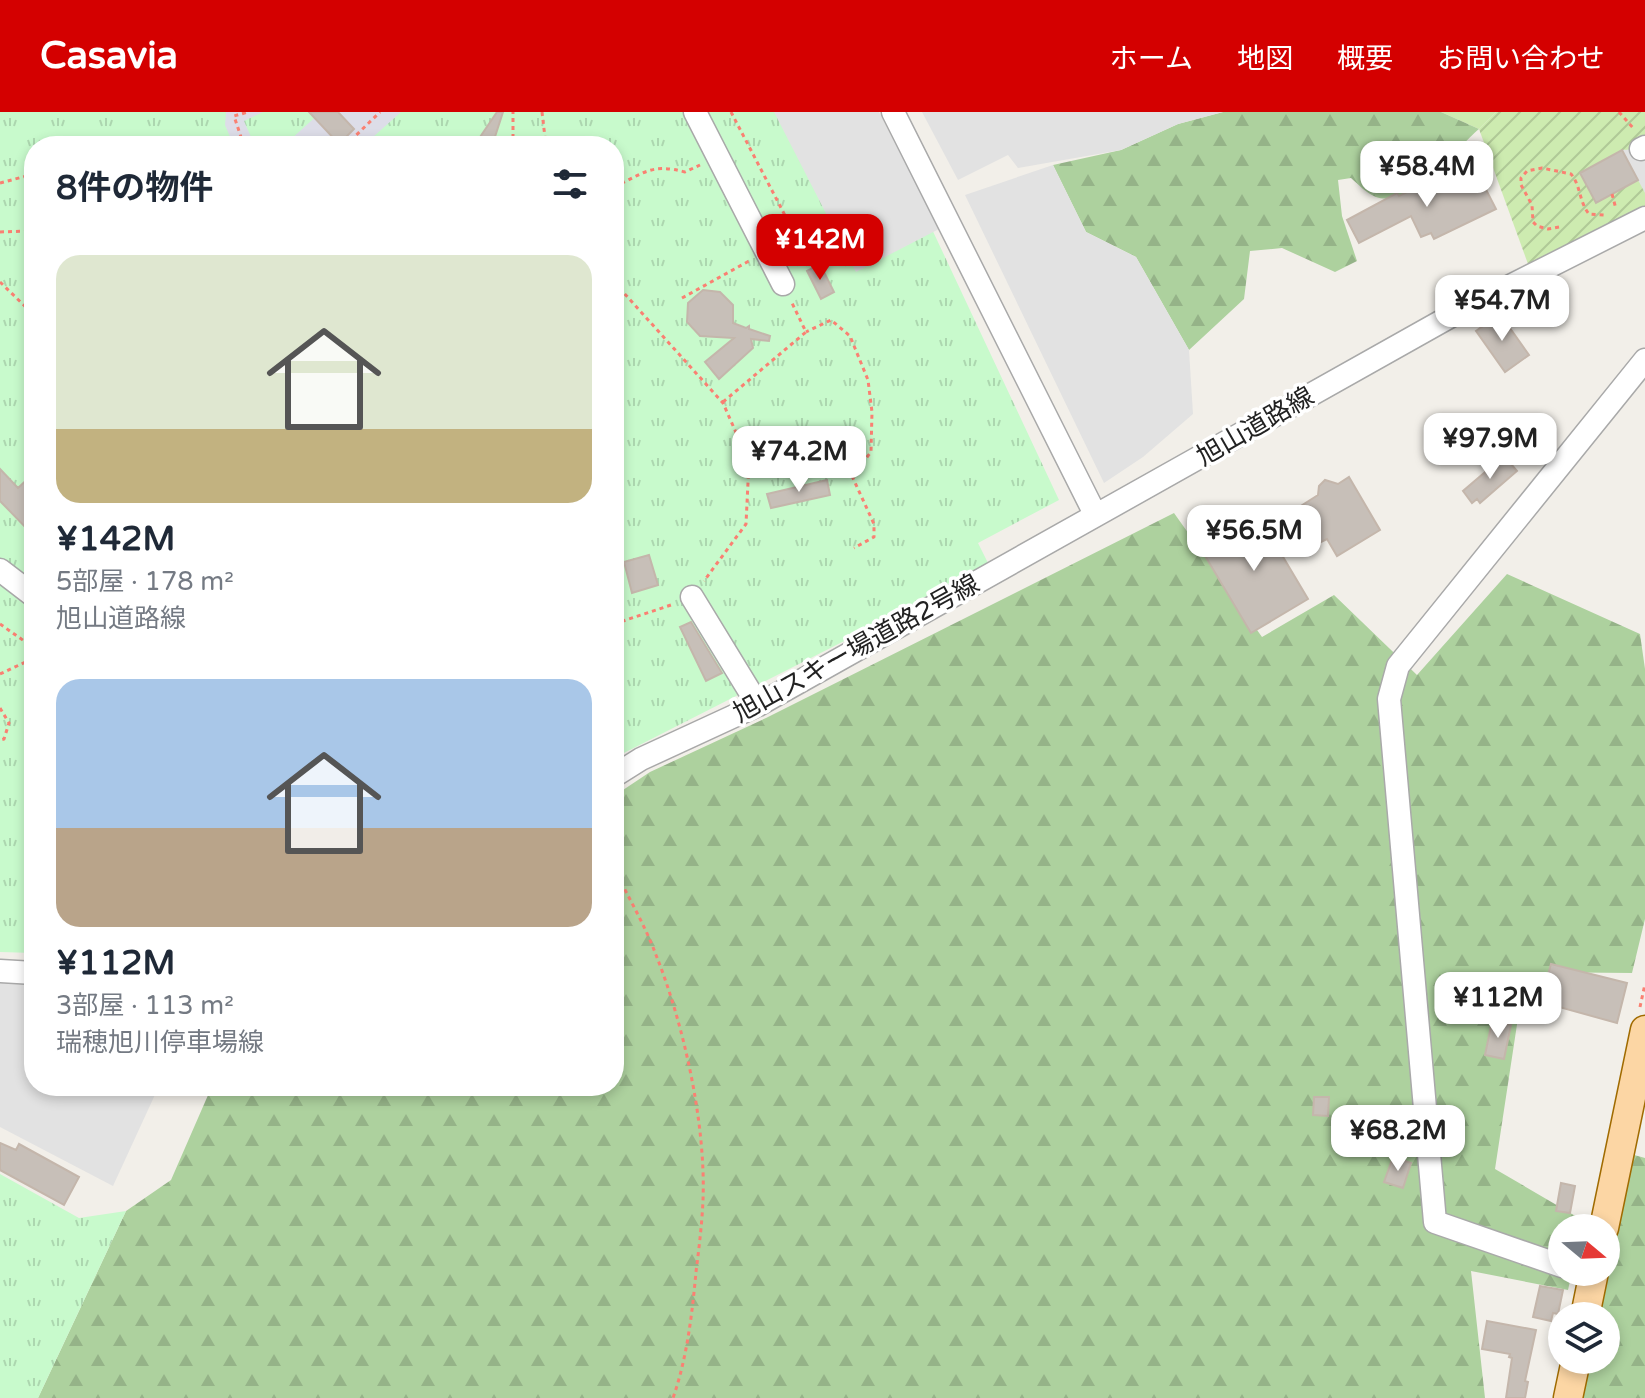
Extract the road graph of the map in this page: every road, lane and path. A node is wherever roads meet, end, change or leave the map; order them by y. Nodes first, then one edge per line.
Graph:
1 (248, 112) edge
2 (380, 112) edge
3 (513, 112) edge
4 (542, 112) edge
5 (695, 112) edge
6 (893, 112) edge
7 (1619, 112) edge
8 (241, 136) edge
9 (355, 136) edge
10 (513, 136) edge
11 (545, 136) edge
12 (1644, 143) edge
13 (718, 156) junction
14 (24, 177) edge
15 (624, 182) edge
16 (0, 183) edge
17 (1611, 218) dead end
18 (1645, 218) edge
19 (1559, 227) dead end
20 (24, 231) edge
21 (0, 232) edge
22 (766, 251) junction
23 (0, 282) edge
24 (783, 284) dead end
25 (624, 293) edge
26 (682, 298) dead end
27 (24, 305) edge
28 (806, 332) dead end
29 (1645, 360) edge
30 (749, 462) junction
31 (852, 476) junction
32 (1095, 514) junction
33 (854, 548) dead end
34 (0, 570) edge
35 (24, 588) edge
36 (692, 597) junction
37 (624, 621) edge
38 (0, 624) edge
39 (24, 641) edge
40 (24, 663) edge
41 (0, 674) edge
42 (758, 705) junction
43 (0, 708) edge
44 (0, 740) edge
45 (624, 770) edge
46 (624, 888) edge
47 (0, 971) edge
48 (24, 972) edge
49 (1645, 1030) edge
50 (1607, 1214) edge
51 (1548, 1261) edge
52 (1573, 1374) edge
53 (673, 1398) edge
54 (1568, 1398) edge

1 - 8 path
2 - 9 path
3 - 10 path
4 - 11 path
5 - 13 street
6 - 32 street
7 - 12 path
13 - 15 path
13 - 22 street
14 - 16 path
17 - 19 path
18 - 32 street, 旭山道路線
20 - 21 path
22 - 24 street
22 - 26 path
23 - 27 path
25 - 30 path
28 - 31 path
29 - 51 street
30 - 31 path
30 - 36 path
31 - 33 path
32 - 42 street, 旭山スキー場道路2号線
34 - 35 street
36 - 37 path
36 - 42 street
38 - 39 path
40 - 41 path
42 - 45 street, 旭山スキー場道路2号線
43 - 44 path
46 - 53 path
47 - 48 street
49 - 50 main road
52 - 54 main road

